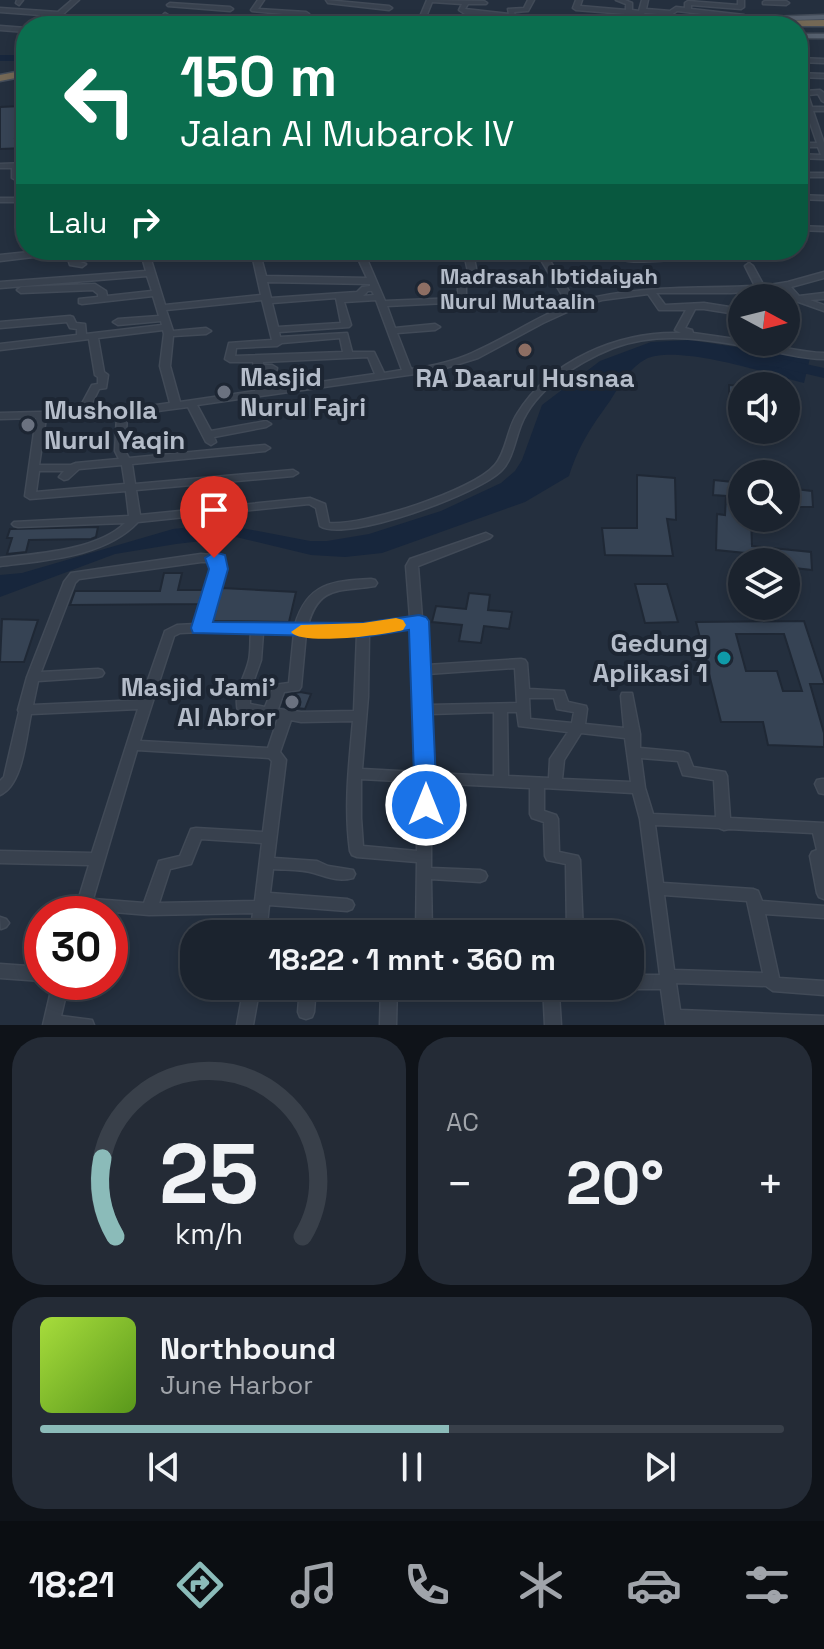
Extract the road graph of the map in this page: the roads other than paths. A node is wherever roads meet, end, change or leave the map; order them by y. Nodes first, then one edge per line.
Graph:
1 (76, 0) edge
2 (174, 0) edge
3 (261, 0) edge
4 (328, 0) edge
5 (430, 0) edge
6 (531, 0) edge
7 (581, 0) edge
8 (589, 0) edge
9 (619, 0) edge
10 (645, 0) edge
11 (741, 0) edge
12 (20, 1) edge
13 (764, 1) edge
14 (466, 2) edge
15 (479, 2) edge
16 (786, 3) dead end
17 (389, 8) dead end
18 (230, 9) dead end
19 (0, 10) edge
20 (9, 10) junction
21 (462, 10) junction
22 (645, 11) junction
23 (688, 11) junction
24 (473, 12) junction
25 (767, 13) dead end
26 (59, 14) joint
27 (306, 14) dead end
28 (449, 16) edge
29 (468, 16) edge
30 (505, 16) edge
31 (513, 16) edge
32 (615, 16) edge
33 (629, 16) edge
34 (635, 16) edge
35 (735, 16) edge
36 (808, 93) edge
37 (824, 100) edge
38 (808, 108) edge
39 (824, 109) edge
40 (810, 114) junction
41 (808, 145) edge
42 (819, 145) junction
43 (824, 156) edge
44 (810, 222) dead end
45 (824, 223) edge
46 (72, 260) edge
47 (147, 260) edge
48 (257, 260) edge
49 (364, 260) edge
50 (466, 260) edge
51 (545, 260) edge
52 (82, 264) dead end
53 (749, 266) dead end
54 (150, 273) junction
55 (824, 275) edge
56 (262, 279) junction
57 (474, 279) junction
58 (450, 280) dead end
59 (758, 284) edge
60 (792, 284) edge
61 (0, 288) edge
62 (728, 288) edge
63 (650, 291) junction
64 (378, 292) junction
65 (156, 293) junction
66 (824, 296) edge
67 (800, 298) edge
68 (102, 299) junction
69 (267, 299) junction
70 (800, 299) edge
71 (82, 301) dead end
72 (573, 305) junction
73 (692, 307) junction
74 (824, 308) edge
75 (728, 311) edge
76 (118, 322) dead end
77 (165, 322) junction
78 (0, 325) edge
79 (346, 325) junction
80 (435, 327) dead end
81 (206, 331) dead end
82 (391, 331) junction
83 (276, 335) junction
84 (340, 335) junction
85 (728, 337) edge
86 (81, 338) junction
87 (93, 338) junction
88 (0, 347) edge
89 (348, 355) junction
90 (824, 356) edge
91 (258, 359) junction
92 (407, 371) junction
93 (380, 375) junction
94 (260, 392) junction
95 (191, 403) junction
96 (176, 406) junction
97 (82, 413) junction
98 (122, 413) junction
99 (41, 415) junction
100 (0, 416) edge
101 (266, 424) dead end
102 (208, 435) junction
103 (265, 448) dead end
104 (215, 453) junction
105 (127, 463) junction
106 (33, 468) junction
107 (293, 473) dead end
108 (131, 489) junction
109 (135, 519) junction
110 (18, 524) dead end
111 (486, 536) dead end
112 (0, 562) edge
113 (371, 583) dead end
114 (419, 621) junction
115 (201, 628) junction
116 (257, 629) junction
117 (363, 630) junction
118 (301, 632) junction
119 (423, 670) junction
120 (98, 673) dead end
121 (33, 677) junction
122 (523, 693) junction
123 (627, 696) dead end
124 (144, 704) junction
125 (522, 707) junction
126 (500, 708) junction
127 (24, 710) junction
128 (424, 710) junction
129 (270, 712) junction
130 (286, 715) junction
131 (360, 716) junction
132 (578, 728) junction
133 (633, 734) junction
134 (132, 745) junction
135 (273, 753) junction
136 (636, 753) junction
137 (354, 774) junction
138 (427, 779) junction
139 (501, 782) junction
140 (537, 784) junction
141 (555, 785) junction
142 (638, 788) junction
143 (0, 790) edge
144 (647, 819) junction
145 (724, 825) junction
146 (822, 829) edge
147 (269, 838) junction
148 (824, 854) edge
149 (0, 857) edge
150 (425, 857) junction
151 (98, 859) junction
152 (266, 863) junction
153 (425, 873) junction
154 (348, 874) dead end
155 (480, 876) dead end
156 (656, 888) junction
157 (824, 893) edge
158 (87, 896) edge
159 (262, 903) junction
160 (347, 905) dead end
161 (756, 907) junction
162 (128, 909) edge
163 (149, 909) junction
164 (824, 912) edge
165 (260, 920) edge
166 (424, 920) edge
167 (575, 920) edge
168 (0, 971) edge
169 (24, 973) edge
170 (669, 979) junction
171 (772, 980) junction
172 (644, 981) edge
173 (824, 988) edge
174 (57, 1000) edge
175 (249, 1000) edge
176 (307, 1000) edge
177 (389, 1000) edge
178 (552, 1000) edge
179 (306, 1012) dead end
180 (674, 1021) edge
181 (52, 1023) edge
182 (824, 1023) edge
183 (86, 1025) edge
184 (245, 1025) edge
185 (388, 1025) edge
186 (553, 1025) edge

1 - 26 street
2 - 18 street
3 - 27 street
4 - 17 street
5 - 14 street
6 - 31 street
7 - 8 street
7 - 32 street
9 - 33 street
10 - 22 street
11 - 23 street
12 - 20 street
13 - 16 street
13 - 25 street
14 - 15 street
14 - 21 street
19 - 20 street
20 - 26 street
21 - 24 street
21 - 28 street
22 - 23 street
22 - 34 street
23 - 35 street
24 - 29 street
24 - 30 street
36 - 37 street
38 - 40 street
39 - 40 street
40 - 42 street
41 - 42 street
42 - 43 street
44 - 45 street
46 - 52 street
47 - 54 street
48 - 56 street
49 - 64 street
50 - 57 street
51 - 72 street
53 - 59 street
54 - 61 street
54 - 65 street
55 - 60 street
56 - 64 street
56 - 69 street
57 - 58 street
57 - 64 street
61 - 68 street
62 - 63 street
63 - 72 street
63 - 73 street
64 - 69 street
64 - 79 street
64 - 82 street
65 - 68 street
65 - 77 street
66 - 67 street
68 - 71 street
69 - 77 street
69 - 83 street
70 - 74 street
72 - 92 street
73 - 75 street
73 - 85 street
76 - 77 street
77 - 81 street
77 - 87 street
77 - 96 street
78 - 86 street
79 - 83 street
79 - 84 street
80 - 82 street
82 - 92 street
83 - 84 street
83 - 91 street
84 - 89 street
86 - 87 street
86 - 88 street
87 - 97 street
89 - 91 street
89 - 93 street
90 - 109 street
91 - 94 street
92 - 93 street
93 - 94 street
94 - 95 street
95 - 96 street
95 - 102 street
96 - 98 street
97 - 98 street
97 - 99 street
98 - 105 street
99 - 100 street
99 - 106 street
101 - 102 street
102 - 104 street
103 - 104 street
104 - 105 street
105 - 106 street
105 - 108 street
106 - 108 street
107 - 108 street
108 - 109 street
109 - 110 street
109 - 112 street
111 - 114 street
113 - 118 street
114 - 117 street
114 - 119 street
115 - 116 street
115 - 121 street
115 - 124 street
116 - 118 street
116 - 129 street
117 - 118 street
117 - 131 street
118 - 129 street
119 - 122 street
119 - 128 street
120 - 121 street
121 - 127 street
122 - 125 street
122 - 132 street
123 - 133 street
124 - 127 street
124 - 134 street
125 - 126 street
125 - 132 street
126 - 128 street
126 - 139 street
127 - 143 street
128 - 138 street
129 - 130 street
130 - 131 street
130 - 135 street
131 - 137 street
132 - 133 street
132 - 141 street
133 - 136 street
134 - 135 street
134 - 151 street
135 - 147 street
136 - 142 street
136 - 145 street
137 - 138 street
137 - 150 street
138 - 139 street
138 - 150 street
139 - 140 street
140 - 141 street
140 - 167 street
141 - 142 street
142 - 144 street
144 - 145 street
144 - 156 street
145 - 146 street
146 - 148 street
147 - 152 street
147 - 163 street
148 - 157 street
149 - 151 street
150 - 153 street
151 - 158 street
152 - 154 street
152 - 159 street
153 - 155 street
153 - 166 street
156 - 161 street
156 - 170 street
159 - 160 street
159 - 163 street
159 - 165 street
161 - 164 street
161 - 171 street
162 - 163 street
168 - 169 street
170 - 171 street
170 - 172 street
170 - 180 street
171 - 173 street
174 - 181 street
175 - 184 street
176 - 179 street
177 - 185 street
178 - 186 street
180 - 182 street
181 - 183 street

